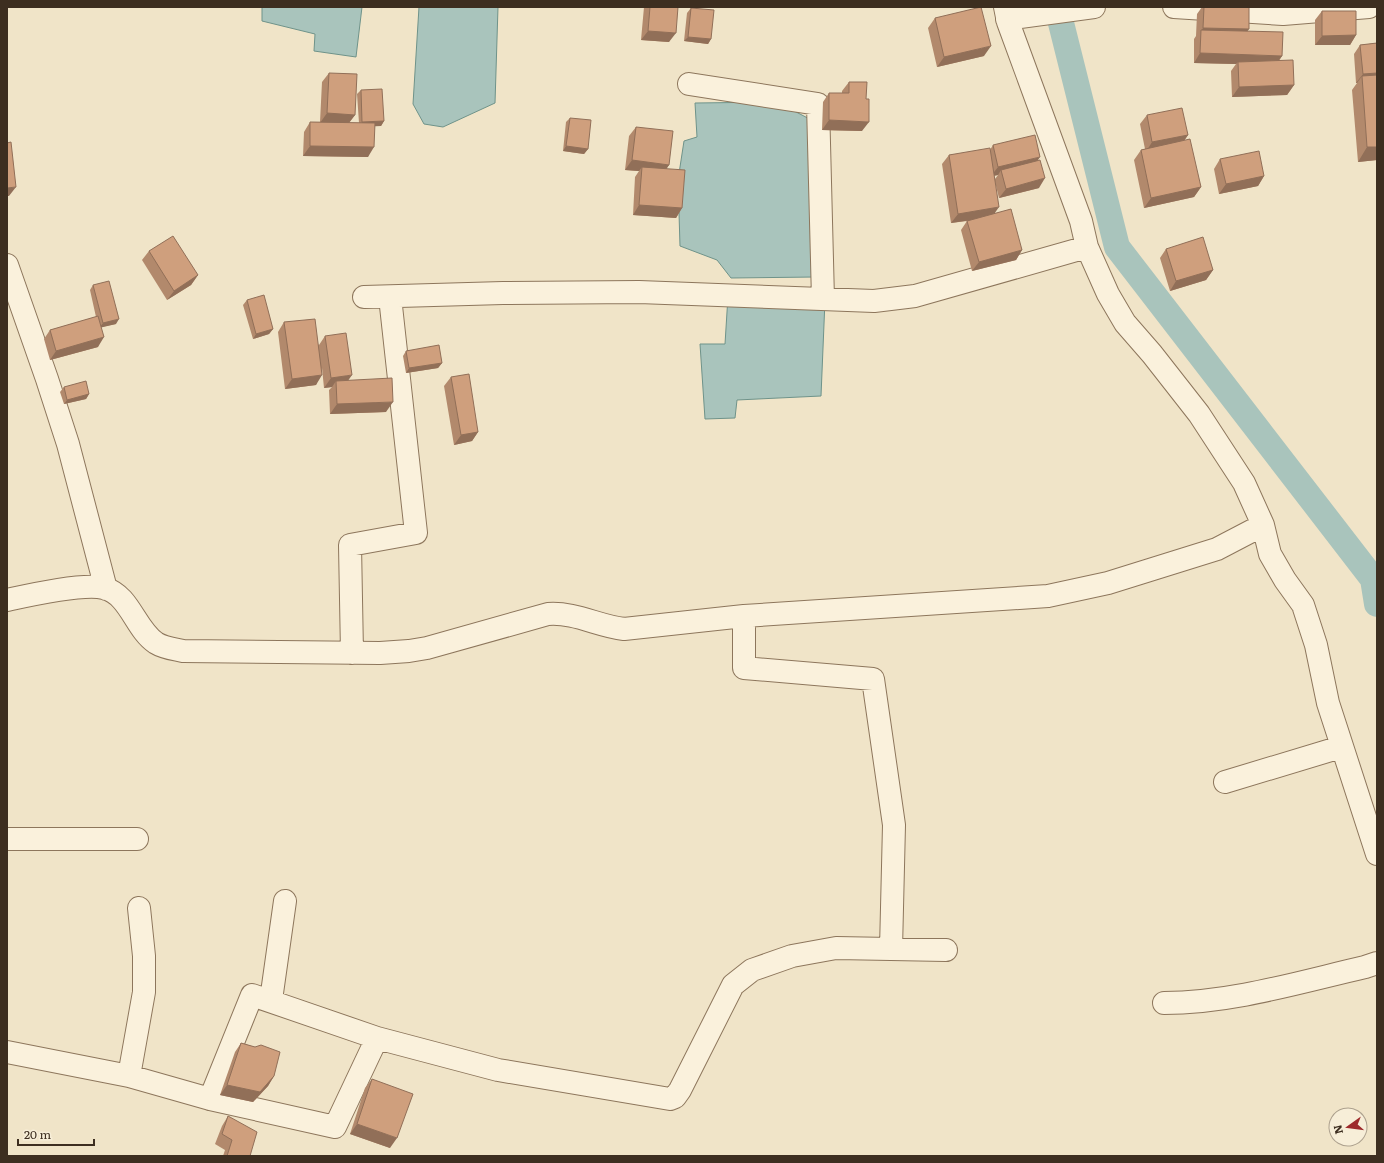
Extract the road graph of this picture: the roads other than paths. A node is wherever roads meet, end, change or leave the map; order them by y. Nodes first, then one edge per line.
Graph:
1 (1094, 7) edge
2 (1174, 7) edge
3 (1369, 7) edge
4 (1010, 15) edge
5 (688, 84) dead end
6 (1087, 247) junction
7 (8, 265) edge
8 (364, 297) dead end
9 (390, 297) junction
10 (823, 299) junction
11 (1263, 525) junction
12 (106, 589) junction
13 (7, 600) edge
14 (744, 616) junction
15 (352, 653) junction
16 (1341, 747) junction
17 (1225, 782) dead end
18 (7, 839) edge
19 (137, 839) dead end
20 (1377, 854) edge
21 (284, 901) dead end
22 (139, 908) dead end
23 (891, 949) junction
24 (946, 950) dead end
25 (1377, 963) edge
26 (271, 1000) junction
27 (1164, 1003) dead end
28 (377, 1038) junction
29 (7, 1052) edge
30 (129, 1076) junction
31 (210, 1099) junction

1 - 4 street
2 - 3 street
4 - 6 street
5 - 10 street
6 - 10 street
6 - 11 street
7 - 12 street
8 - 9 street
9 - 10 street
9 - 15 street
11 - 14 street
11 - 16 street
12 - 13 street
12 - 15 street
14 - 15 street
14 - 23 street
16 - 17 street
16 - 20 street
18 - 19 street
21 - 26 street
22 - 30 street
23 - 24 street
23 - 28 street
25 - 27 street
26 - 28 street
26 - 31 street
28 - 31 street
29 - 30 street
30 - 31 street

